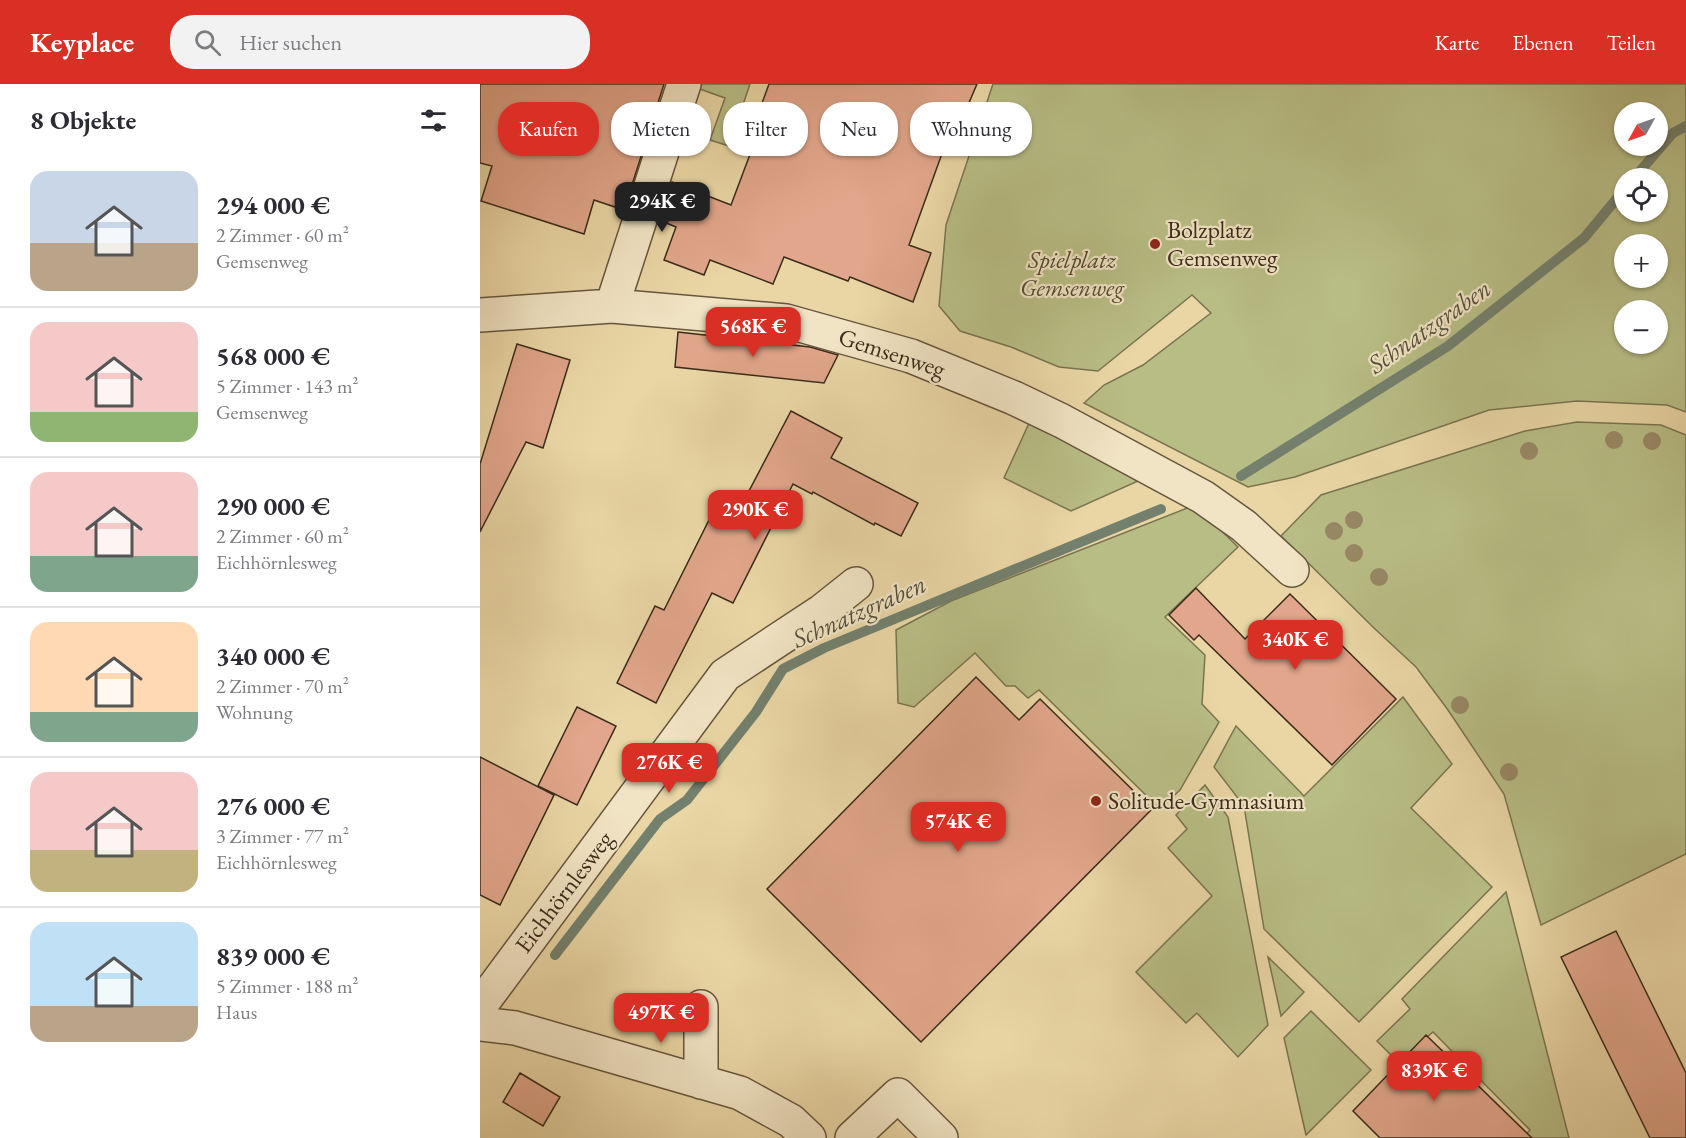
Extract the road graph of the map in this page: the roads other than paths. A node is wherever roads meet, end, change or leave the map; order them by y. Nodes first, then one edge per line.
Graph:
1 (684, 84) edge
2 (612, 306) junction
3 (480, 315) edge
4 (1292, 570) dead end
5 (856, 584) dead end
6 (480, 1006) edge
7 (701, 1007) dead end
8 (480, 1024) edge
9 (701, 1082) junction
10 (809, 1138) edge
11 (852, 1138) edge
12 (941, 1138) edge

1 - 2 street
2 - 3 street, Gemsenweg
2 - 4 street, Gemsenweg
5 - 6 street, Eichhörnlesweg
7 - 9 street
8 - 9 street
9 - 10 street
11 - 12 street

